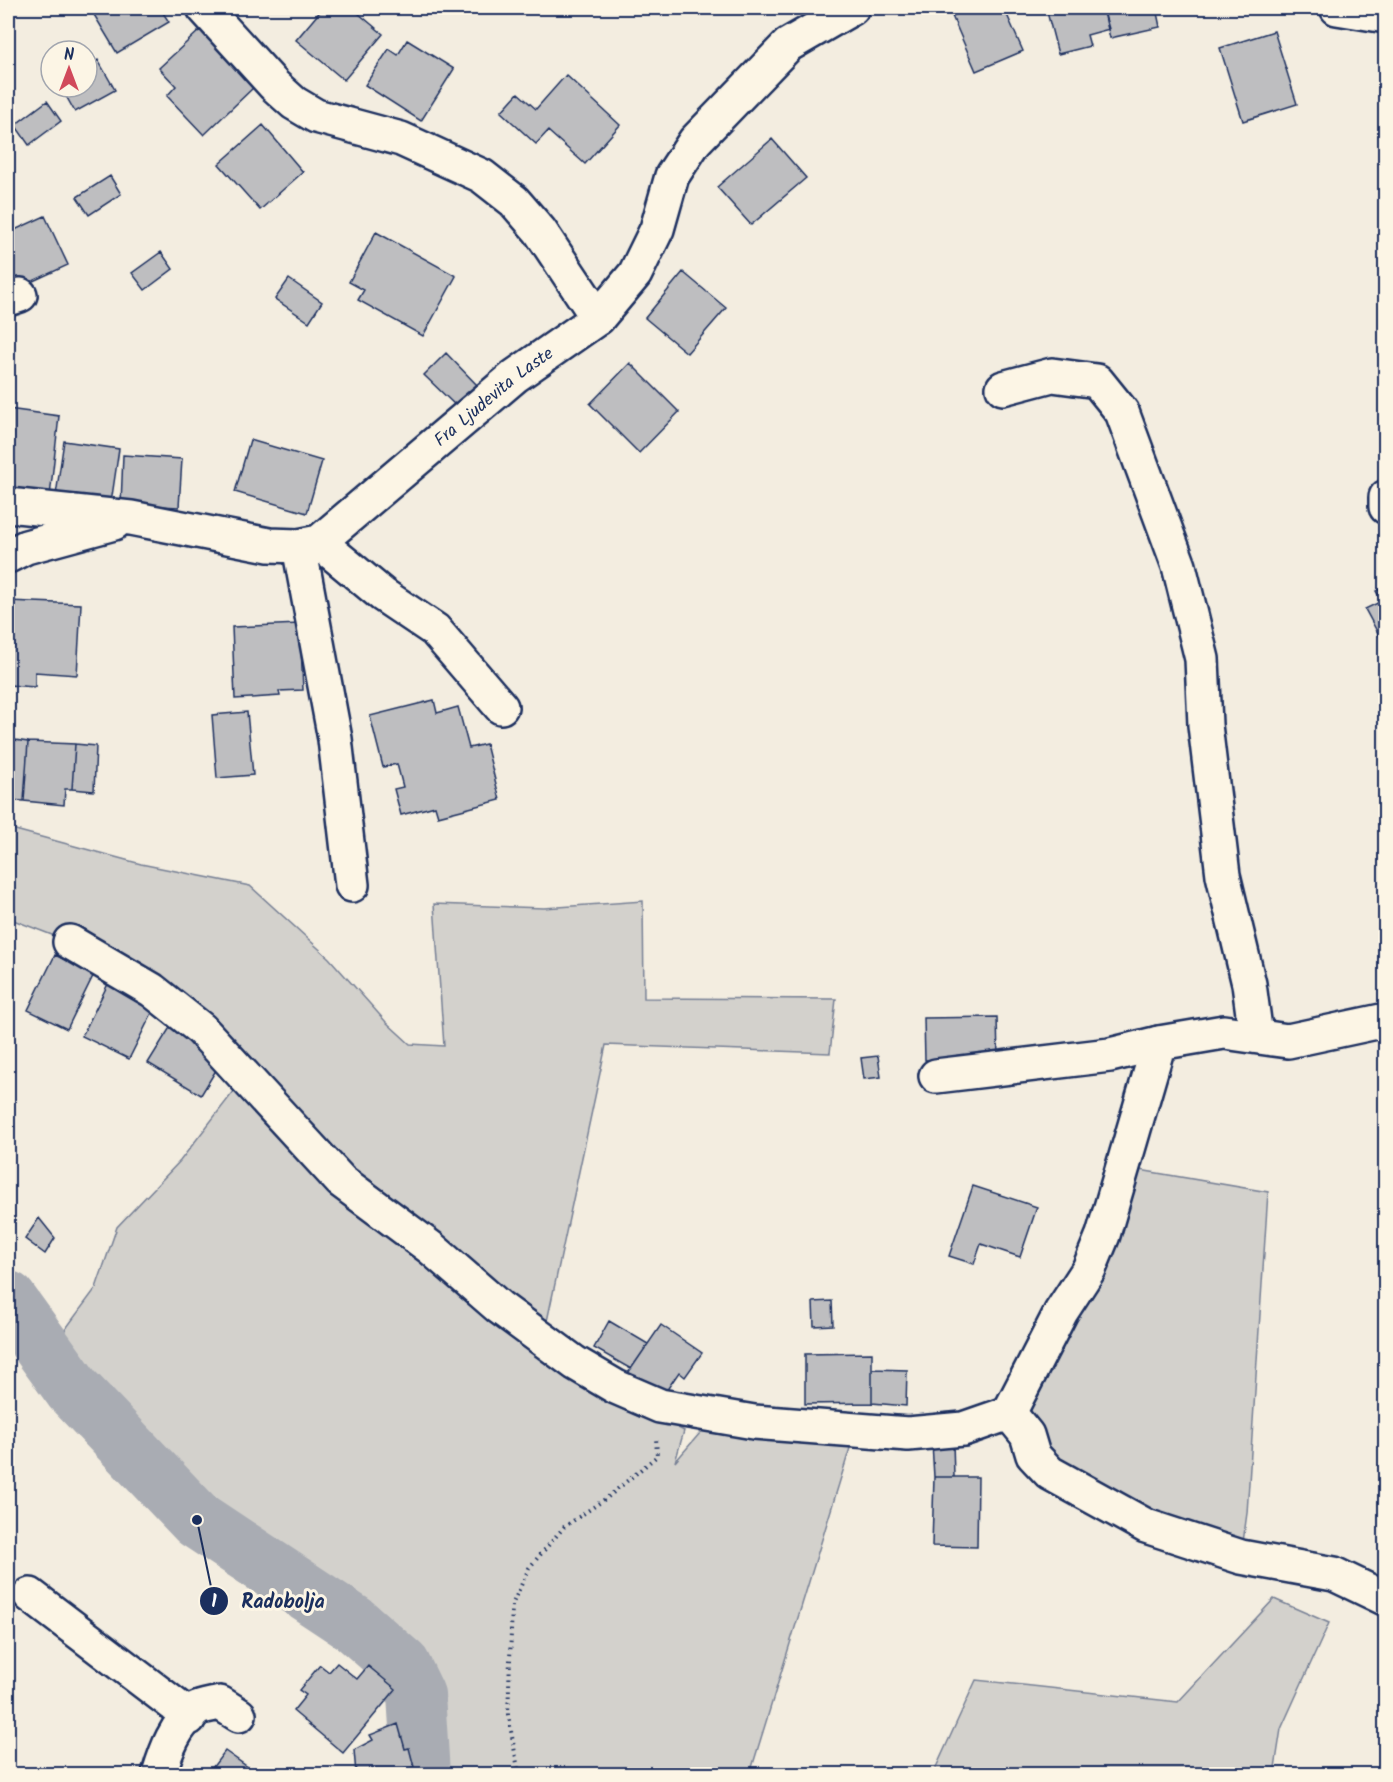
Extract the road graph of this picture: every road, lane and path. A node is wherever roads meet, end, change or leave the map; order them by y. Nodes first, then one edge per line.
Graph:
1 (204, 8) edge
2 (852, 8) edge
3 (1337, 8) edge
4 (1386, 16) edge
5 (598, 318) junction
6 (1004, 388) dead end
7 (1386, 497) edge
8 (8, 505) edge
9 (1386, 507) edge
10 (131, 518) junction
11 (309, 544) junction
12 (8, 556) edge
13 (501, 707) dead end
14 (352, 885) dead end
15 (70, 942) dead end
16 (1386, 1020) edge
17 (1256, 1036) junction
18 (1159, 1043) junction
19 (936, 1076) dead end
20 (654, 1404) junction
21 (1009, 1413) junction
22 (30, 1595) dead end
23 (1386, 1599) edge
24 (239, 1715) dead end
25 (189, 1718) junction
26 (159, 1774) edge
27 (519, 1774) edge

1 - 5 street
2 - 5 street, Fra Ljudevita Laste
3 - 4 street
5 - 11 street, Fra Ljudevita Laste
6 - 17 street
7 - 9 street
8 - 10 street
10 - 11 street
10 - 12 street
11 - 13 street
11 - 14 street
15 - 20 street
16 - 17 street
17 - 18 street
18 - 19 street
18 - 21 street
20 - 21 street
20 - 27 path
21 - 23 street
22 - 25 street
24 - 25 street
25 - 26 street

